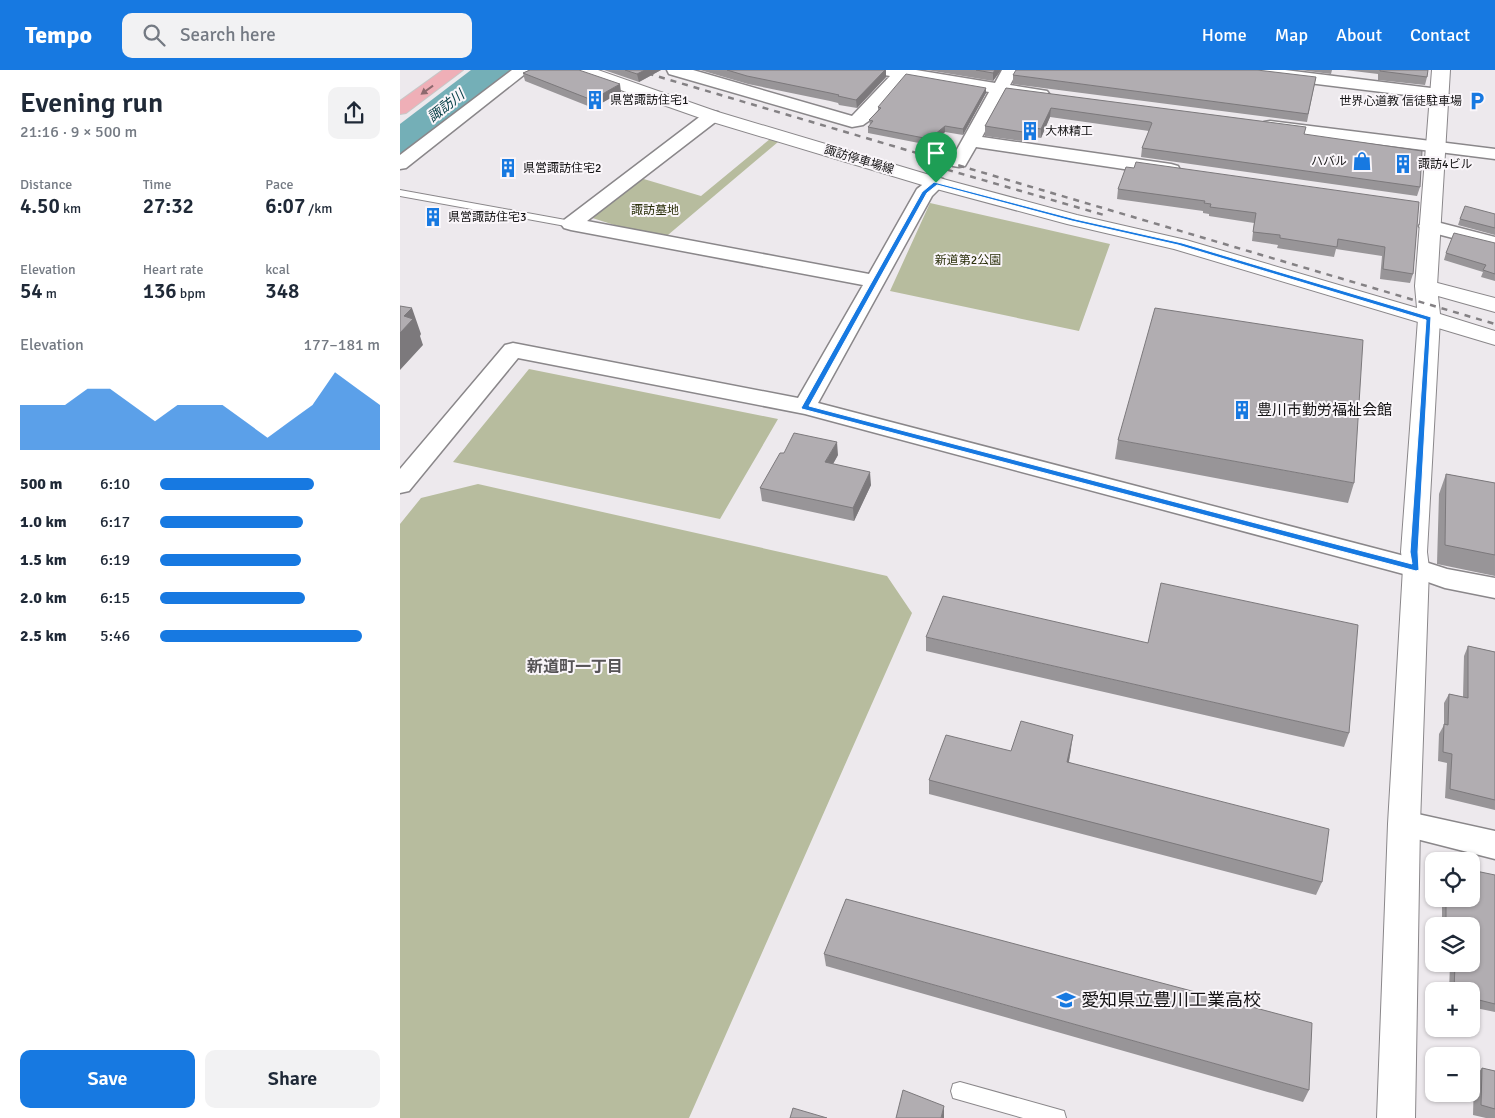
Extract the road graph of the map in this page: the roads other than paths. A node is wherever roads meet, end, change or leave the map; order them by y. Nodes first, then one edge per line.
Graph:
1 (454, 70) edge
2 (522, 70) edge
3 (581, 70) edge
4 (675, 70) edge
5 (1010, 70) edge
6 (1244, 70) edge
7 (1441, 70) edge
8 (893, 71) edge
9 (1000, 90) junction
10 (1439, 94) junction
11 (1059, 97) edge
12 (400, 109) edge
13 (712, 116) junction
14 (1257, 124) edge
15 (971, 141) junction
16 (1435, 148) junction
17 (1495, 154) edge
18 (959, 162) dead end
19 (400, 164) edge
20 (1186, 172) edge
21 (936, 183) junction
22 (400, 193) edge
23 (1412, 204) edge
24 (1431, 206) junction
25 (571, 224) junction
26 (1429, 226) junction
27 (1495, 243) edge
28 (875, 281) junction
29 (1426, 286) junction
30 (1495, 305) edge
31 (1429, 319) junction
32 (1495, 338) edge
33 (804, 408) junction
34 (400, 484) edge
35 (1416, 568) junction
36 (1495, 588) edge
37 (1404, 824) junction
38 (1495, 845) edge
39 (960, 1091) dead end
40 (1057, 1118) edge
41 (1396, 1118) edge

1 -> 12 main road
2 - 19 street
3 - 13 street, 諏訪停車場線
4 - 8 street
5 - 9 street
6 - 10 street
7 - 10 street
8 - 9 street
9 - 11 street
9 - 15 street
10 - 16 street
13 - 21 street, 諏訪停車場線
13 - 25 street
14 - 16 street
15 - 18 street
15 - 20 street
16 - 17 street
16 - 24 street
21 - 28 street
21 - 31 street, 諏訪停車場線
22 - 25 lane
23 - 24 street
24 - 26 street
25 - 28 street
26 - 27 street
26 - 29 street
28 - 33 street
29 - 30 street
29 - 31 street
31 - 32 street, 諏訪停車場線
31 - 35 street
33 - 34 street
33 - 35 street
35 - 36 street
35 - 37 street
37 - 38 street
37 - 41 street
39 - 40 lane

